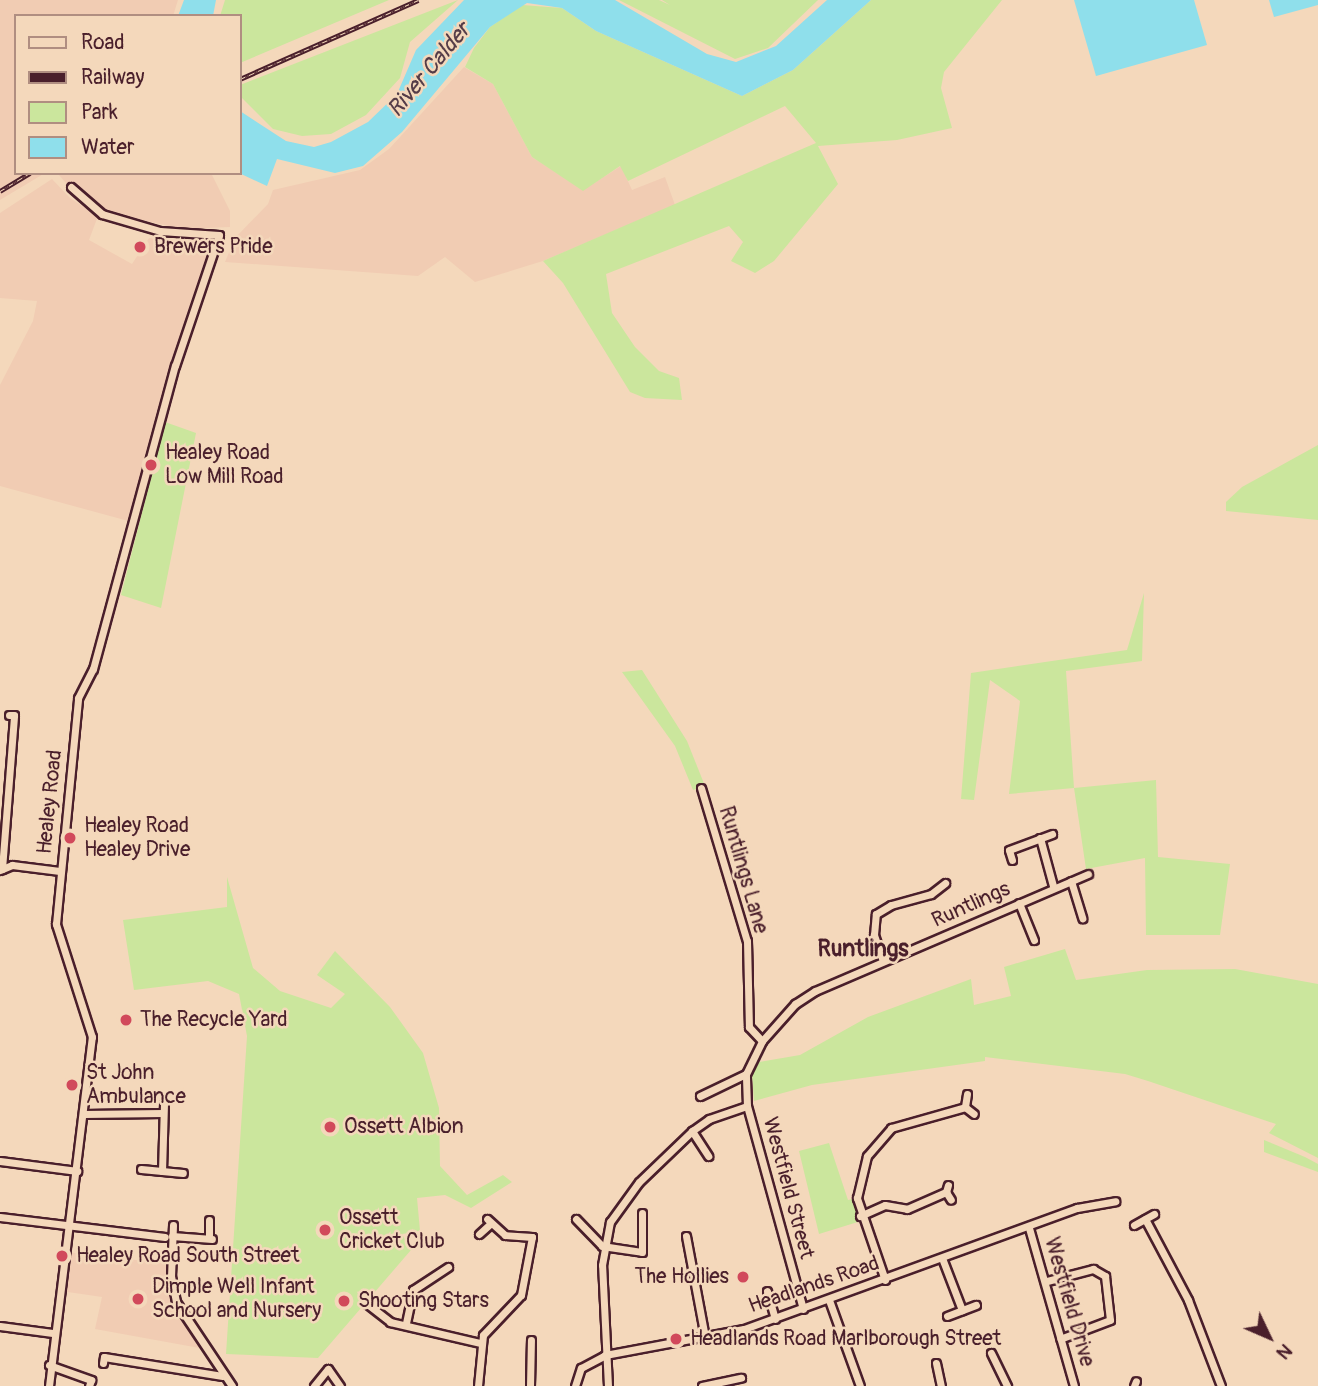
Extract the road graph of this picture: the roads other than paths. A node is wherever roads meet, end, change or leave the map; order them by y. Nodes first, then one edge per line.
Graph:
1 (71, 187) dead end
2 (9, 715) dead end
3 (701, 788) dead end
4 (1052, 834) dead end
5 (1040, 838) junction
6 (999, 848) dead end
7 (1009, 850) junction
8 (1012, 860) dead end
9 (1, 869) edge
10 (60, 871) junction
11 (1088, 874) dead end
12 (1071, 881) junction
13 (945, 883) dead end
14 (1053, 886) junction
15 (1019, 903) junction
16 (1082, 918) dead end
17 (1034, 940) dead end
18 (883, 961) junction
19 (762, 1041) junction
20 (746, 1074) junction
21 (968, 1094) dead end
22 (700, 1096) dead end
23 (163, 1102) dead end
24 (747, 1106) junction
25 (965, 1107) junction
26 (163, 1113) junction
27 (84, 1114) junction
28 (974, 1114) dead end
29 (915, 1119) junction
30 (918, 1130) dead end
31 (692, 1131) junction
32 (708, 1156) dead end
33 (0, 1161) edge
34 (141, 1169) dead end
35 (77, 1171) junction
36 (162, 1171) junction
37 (183, 1173) dead end
38 (951, 1200) dead end
39 (1115, 1201) dead end
40 (642, 1213) dead end
41 (1154, 1214) dead end
42 (860, 1216) junction
43 (0, 1217) edge
44 (576, 1219) dead end
45 (1145, 1219) junction
46 (209, 1220) dead end
47 (1134, 1224) dead end
48 (173, 1225) dead end
49 (72, 1226) junction
50 (1029, 1228) junction
51 (479, 1234) dead end
52 (169, 1236) junction
53 (686, 1236) dead end
54 (602, 1247) junction
55 (942, 1258) junction
56 (448, 1267) dead end
57 (885, 1280) junction
58 (1047, 1281) junction
59 (767, 1291) dead end
60 (829, 1300) junction
61 (366, 1303) dead end
62 (976, 1305) dead end
63 (803, 1309) junction
64 (962, 1310) junction
65 (947, 1316) dead end
66 (775, 1319) junction
67 (406, 1323) junction
68 (0, 1326) edge
69 (53, 1333) junction
70 (705, 1338) junction
71 (1060, 1339) junction
72 (531, 1340) dead end
73 (480, 1343) junction
74 (992, 1353) dead end
75 (605, 1355) junction
76 (103, 1363) dead end
77 (936, 1363) dead end
78 (49, 1365) junction
79 (222, 1376) junction
80 (741, 1378) dead end
81 (937, 1382) edge
82 (49, 1386) edge
83 (89, 1386) edge
84 (232, 1386) edge
85 (314, 1386) edge
86 (340, 1386) edge
87 (478, 1386) edge
88 (530, 1386) edge
89 (575, 1386) edge
90 (608, 1386) edge
91 (702, 1386) edge
92 (860, 1386) edge
93 (1007, 1386) edge
94 (1074, 1386) edge
95 (1221, 1386) edge

1 - 10 street, Healey Road
2 - 9 street
3 - 19 street, Runtlings Lane
4 - 5 street
5 - 7 street
5 - 14 street
6 - 7 street
7 - 8 street
9 - 10 street
10 - 27 street, Healey Road
11 - 12 street, Runtlings
12 - 14 street, Runtlings
12 - 16 street
13 - 18 street
14 - 15 street, Runtlings
15 - 17 street
15 - 18 street, Runtlings
18 - 19 street, Runtlings
19 - 20 street, Runtlings
20 - 22 street
20 - 24 street, Westfield Street
21 - 25 street
23 - 26 street
24 - 31 street
24 - 63 street, Westfield Street
25 - 28 street
25 - 29 street
26 - 27 street
26 - 36 street
27 - 35 street, Healey Road
29 - 30 street
29 - 42 street
31 - 32 street
31 - 54 street
33 - 35 street
34 - 36 street
35 - 49 street, Healey Road
36 - 37 street
38 - 42 street
39 - 50 street, Headlands Road
40 - 54 street
41 - 45 street
42 - 57 street
43 - 49 street
44 - 54 street
45 - 47 street
45 - 95 street
46 - 52 street
48 - 52 street
49 - 52 street
49 - 69 street, Healey Road
50 - 55 street, Headlands Road
50 - 58 street, Westfield Drive
51 - 73 street
52 - 79 street
53 - 70 street
54 - 75 street
55 - 57 street, Headlands Road
55 - 64 street
56 - 67 street
57 - 60 street, Headlands Road
58 - 71 street, Westfield Drive
58 - 71 street
59 - 66 street
60 - 63 street, Headlands Road
60 - 92 street
61 - 67 street
62 - 64 street
63 - 66 street, Headlands Road
64 - 65 street
66 - 70 street, Headlands Road
67 - 73 street
68 - 69 street
69 - 78 street, Healey Road
70 - 75 street, Headlands Road
71 - 94 street, Westfield Drive
72 - 88 street
73 - 87 street
74 - 93 street
75 - 89 street
75 - 90 street
76 - 79 street
77 - 81 street
78 - 82 street, Healey Road
78 - 83 street
79 - 84 street
80 - 91 street
85 - 86 street

